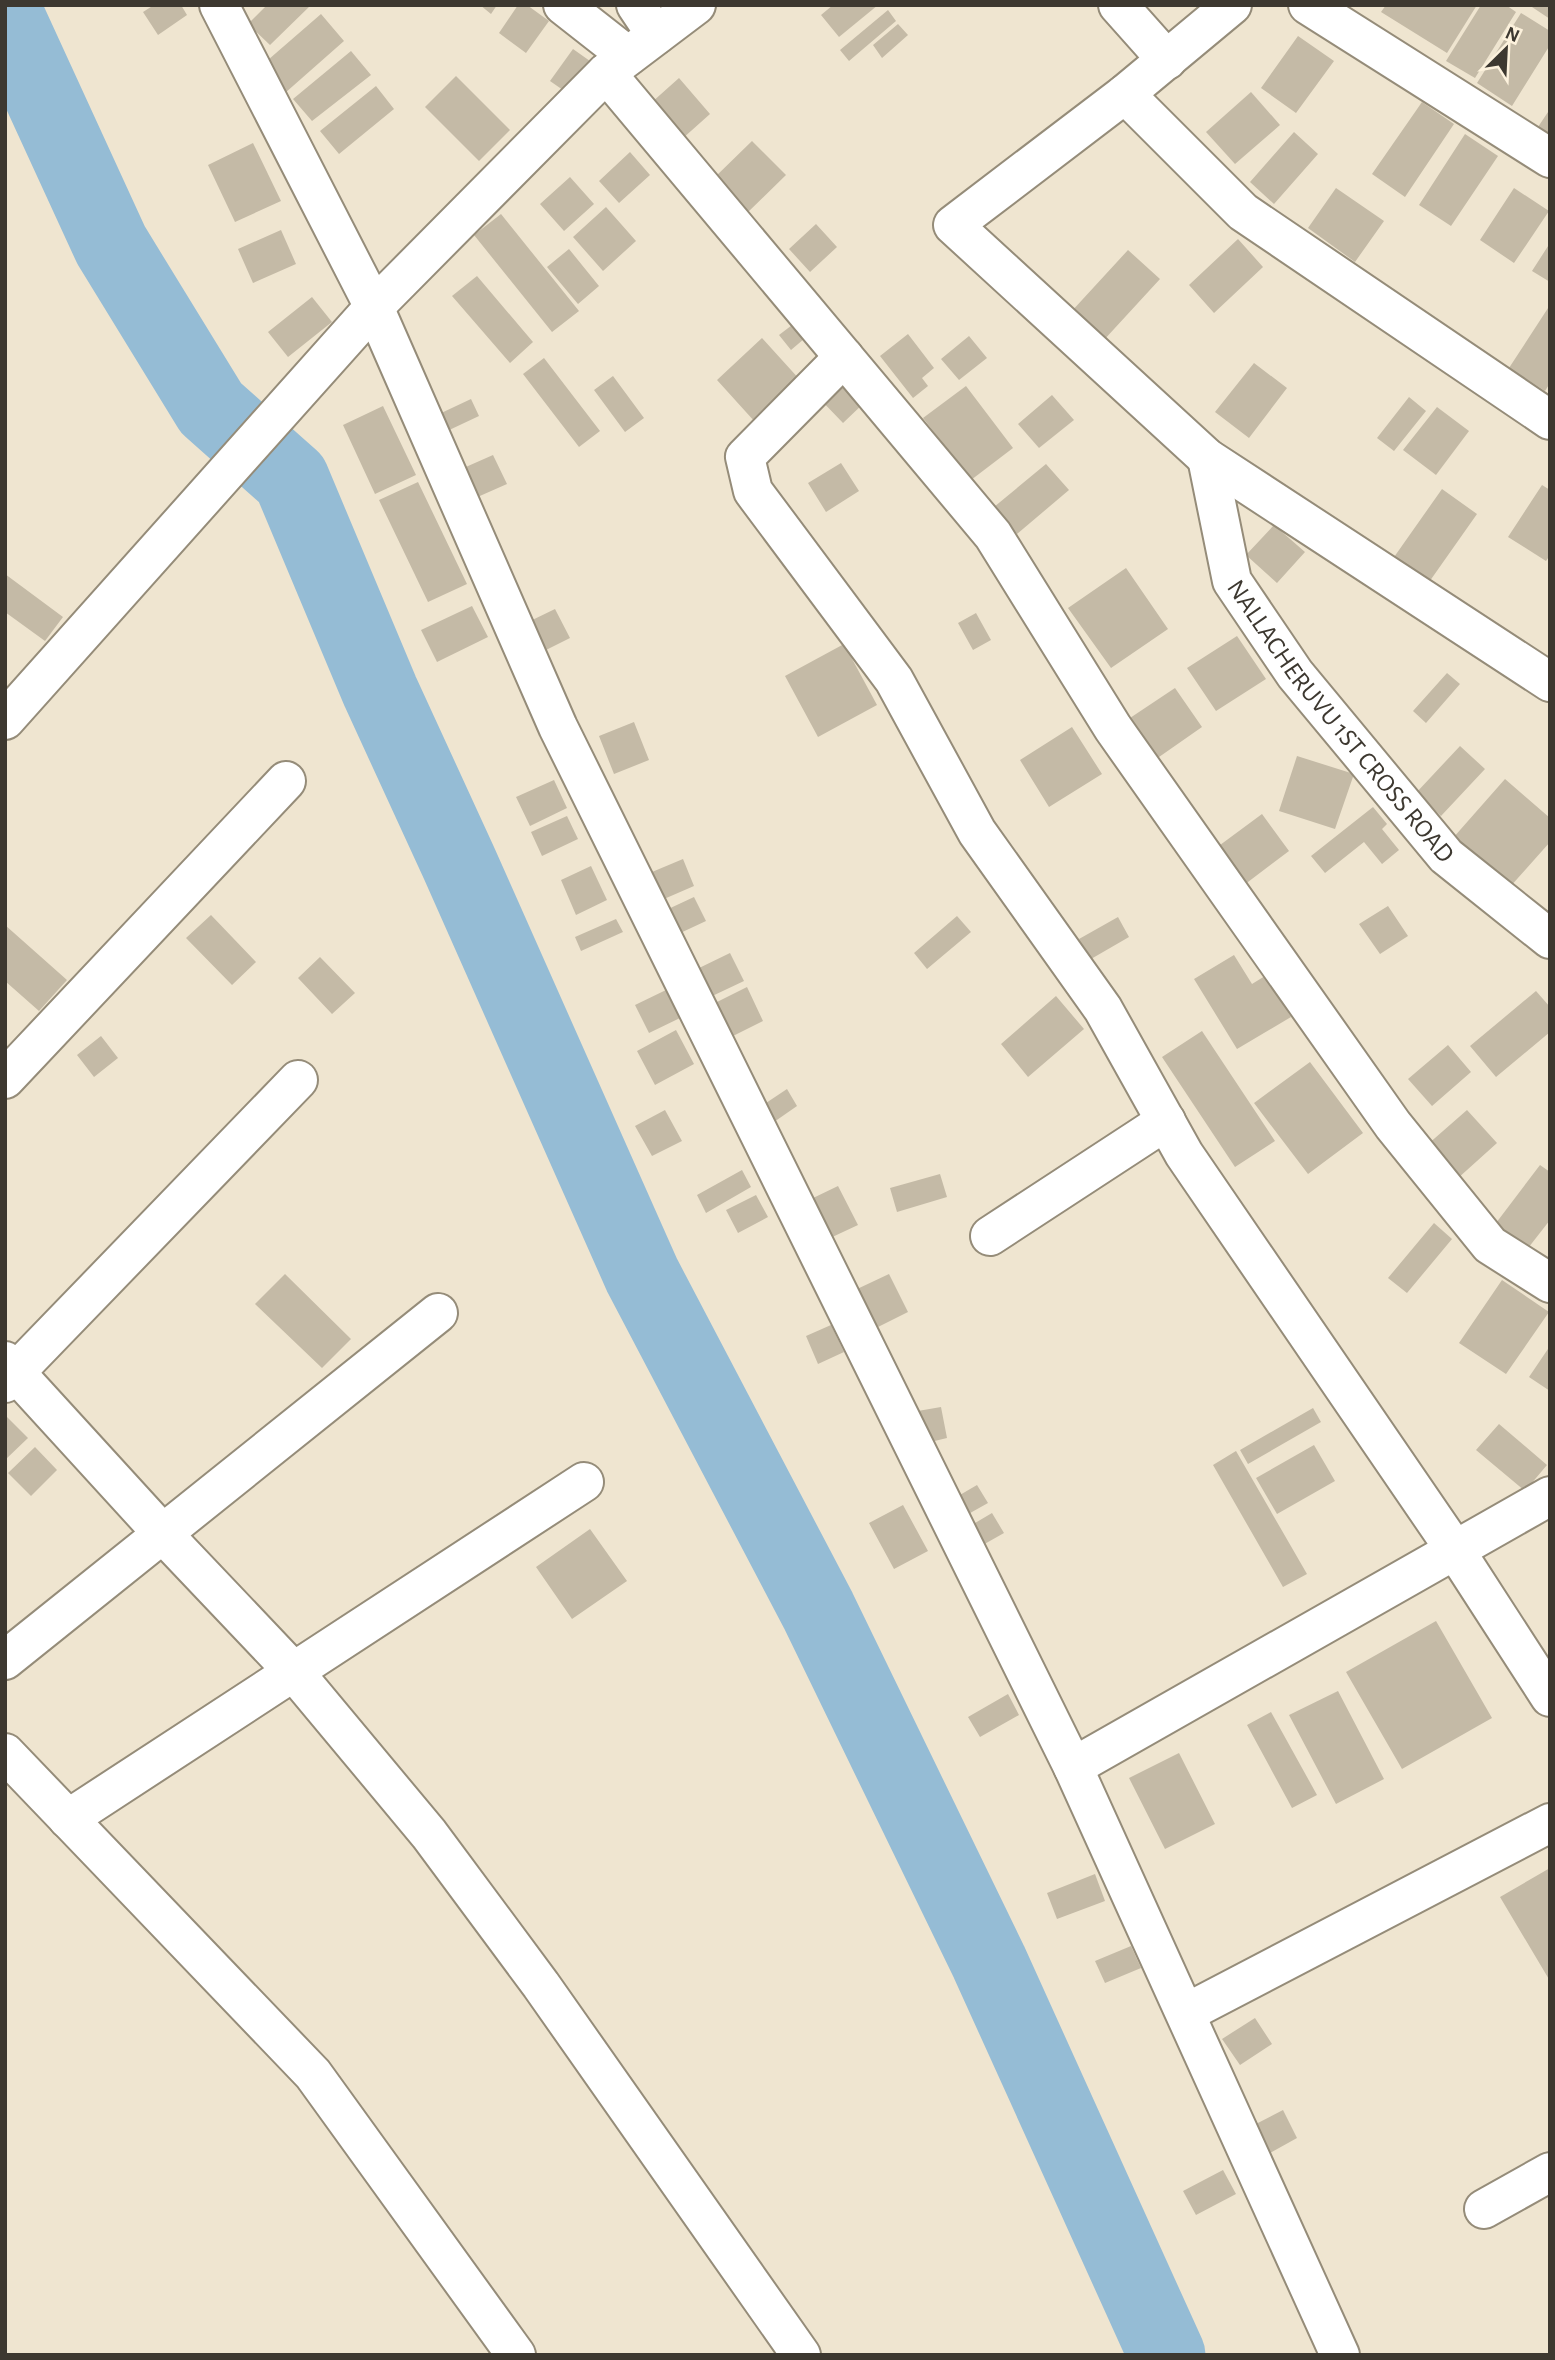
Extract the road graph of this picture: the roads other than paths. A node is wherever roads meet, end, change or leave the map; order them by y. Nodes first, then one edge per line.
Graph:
1 (219, 5) edge
2 (563, 5) edge
3 (696, 5) edge
4 (1118, 5) edge
5 (1232, 5) edge
6 (1308, 5) edge
7 (631, 42) edge
8 (1167, 60) junction
9 (1125, 94) junction
10 (1550, 158) edge
11 (374, 307) junction
12 (844, 357) junction
13 (1550, 420) edge
14 (1207, 458) junction
15 (1550, 682) edge
16 (5, 720) edge
17 (286, 781) dead end
18 (1550, 939) edge
19 (5, 1079) edge
20 (298, 1080) dead end
21 (1166, 1121) junction
22 (990, 1236) dead end
23 (1550, 1283) edge
24 (438, 1313) dead end
25 (9, 1372) edge
26 (584, 1482) dead end
27 (1550, 1496) edge
28 (163, 1534) junction
29 (1455, 1550) junction
30 (5, 1660) edge
31 (294, 1672) junction
32 (1550, 1697) edge
33 (5, 1753) edge
34 (1073, 1767) junction
35 (68, 1819) junction
36 (1550, 1823) edge
37 (1186, 2013) junction
38 (1550, 2172) edge
39 (1484, 2209) dead end
40 (516, 2355) edge
41 (801, 2355) edge
42 (1340, 2355) edge

1 - 11 street
2 - 7 street
3 - 7 street
4 - 8 street
5 - 8 street
6 - 10 street
7 - 11 street
7 - 12 street
8 - 9 street
9 - 13 street
9 - 14 street
11 - 16 street
11 - 34 street
12 - 21 street
12 - 23 street
14 - 15 street
14 - 18 street, NALLACHERUVU 1ST CROSS ROAD
17 - 19 street
20 - 25 street
21 - 22 street
21 - 29 street
24 - 28 street
25 - 28 street
26 - 31 street
27 - 29 street
28 - 30 street
28 - 31 street
29 - 32 street
29 - 34 street
31 - 35 street
31 - 41 street
33 - 35 street
34 - 37 street
35 - 40 street
36 - 37 street
37 - 42 street
38 - 39 street

